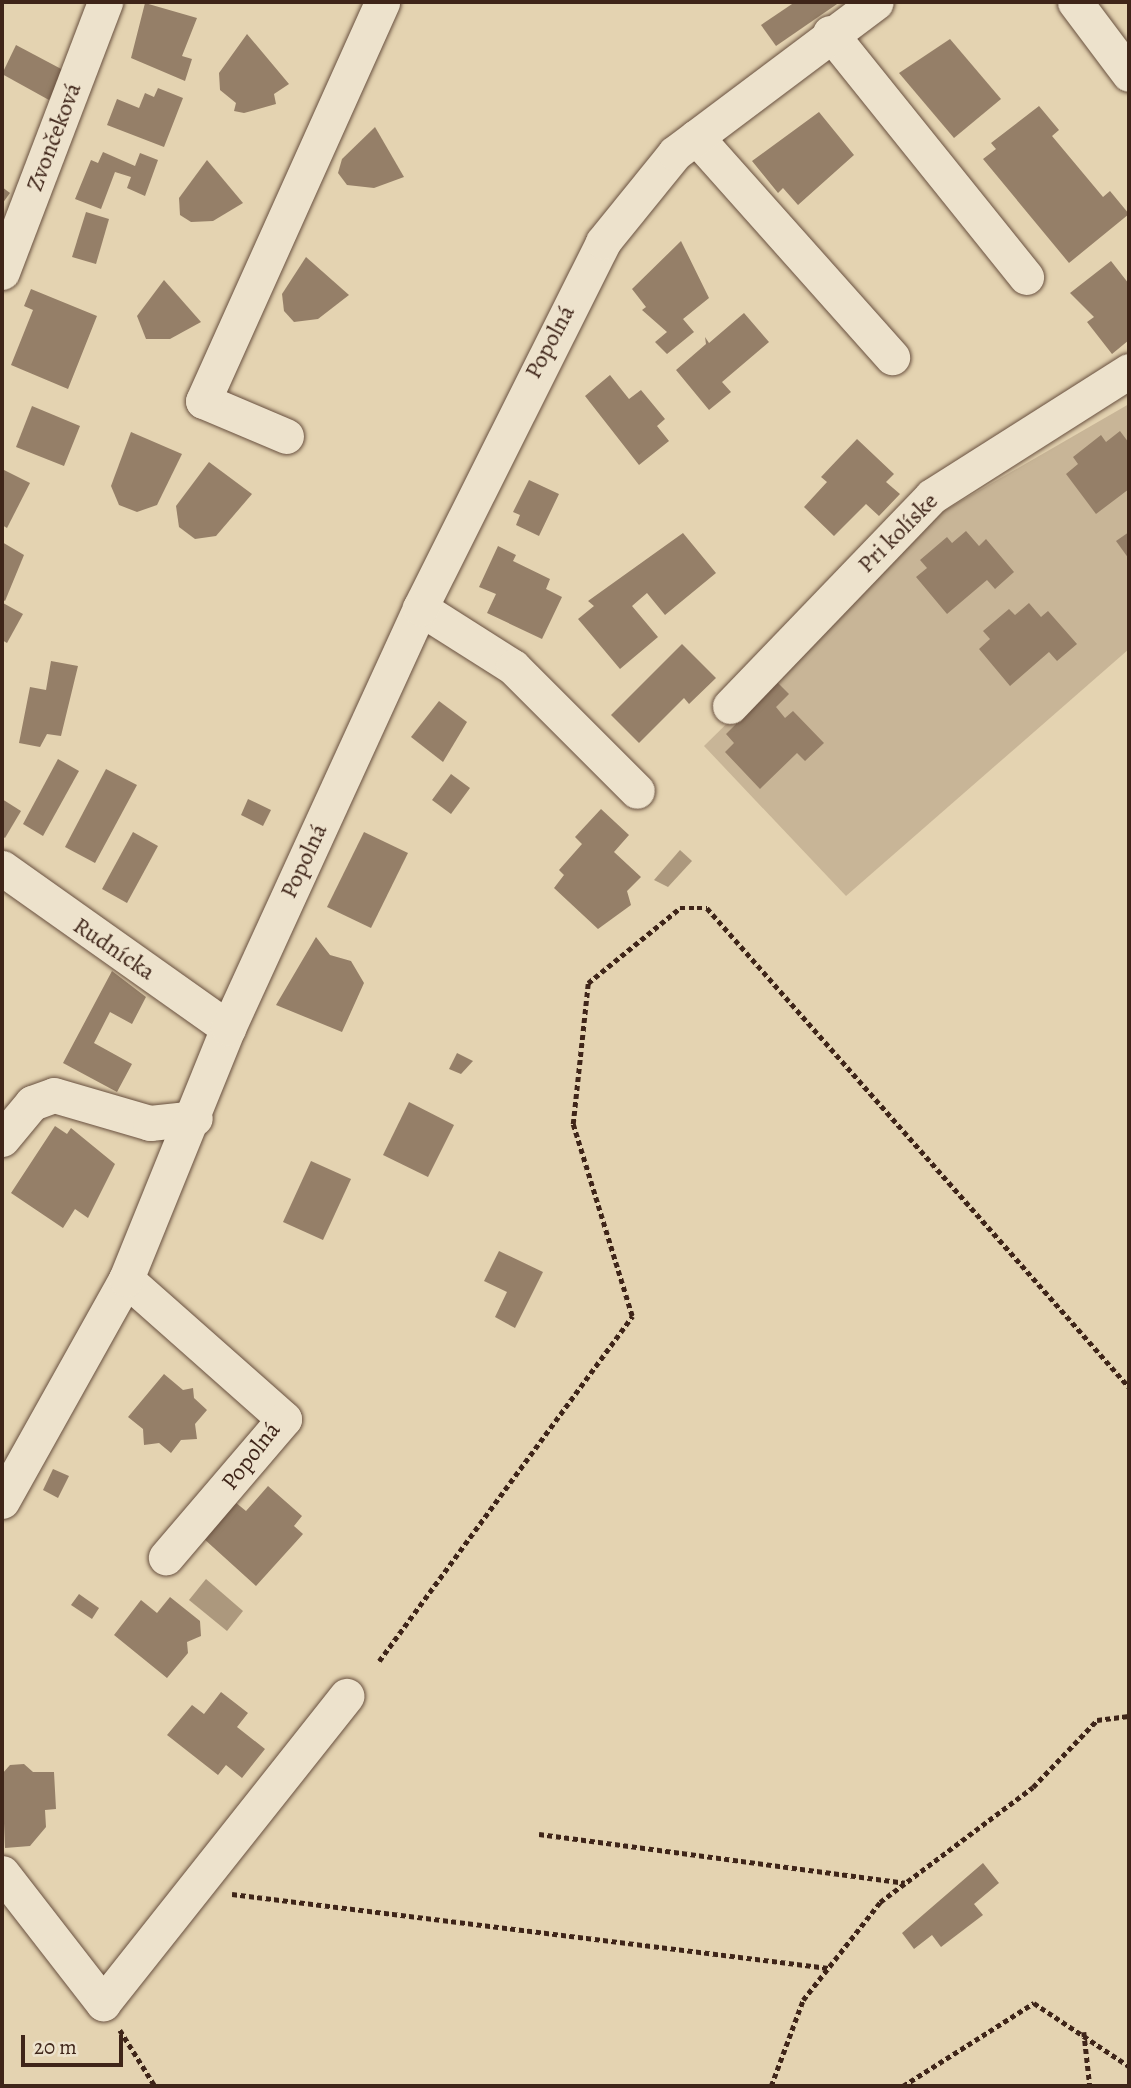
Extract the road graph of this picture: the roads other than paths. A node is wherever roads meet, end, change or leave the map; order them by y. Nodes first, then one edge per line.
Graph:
1 (105, 2) edge
2 (382, 2) edge
3 (876, 2) edge
4 (1075, 2) edge
5 (830, 33) junction
6 (1129, 74) edge
7 (696, 136) junction
8 (2, 272) edge
9 (1026, 276) dead end
10 (892, 357) dead end
11 (1129, 371) edge
12 (286, 436) dead end
13 (420, 608) junction
14 (730, 706) dead end
15 (637, 792) dead end
16 (2, 868) edge
17 (228, 1028) junction
18 (195, 1118) junction
19 (2, 1139) edge
20 (126, 1279) junction
21 (2, 1501) edge
22 (166, 1557) dead end
23 (346, 1696) dead end
24 (2, 1873) edge

1 - 8 street, Zvončeková
2 - 12 street
3 - 5 street, Popolná
4 - 6 street
5 - 7 street, Popolná
5 - 9 street
7 - 10 street
7 - 13 street, Popolná
11 - 14 street, Pri kolíske
13 - 15 street
13 - 17 street, Popolná
16 - 17 street, Rudnícka
17 - 18 street, Popolná
18 - 19 street
18 - 20 street, Popolná
20 - 21 street, Popolná
20 - 22 street, Popolná
23 - 24 street

